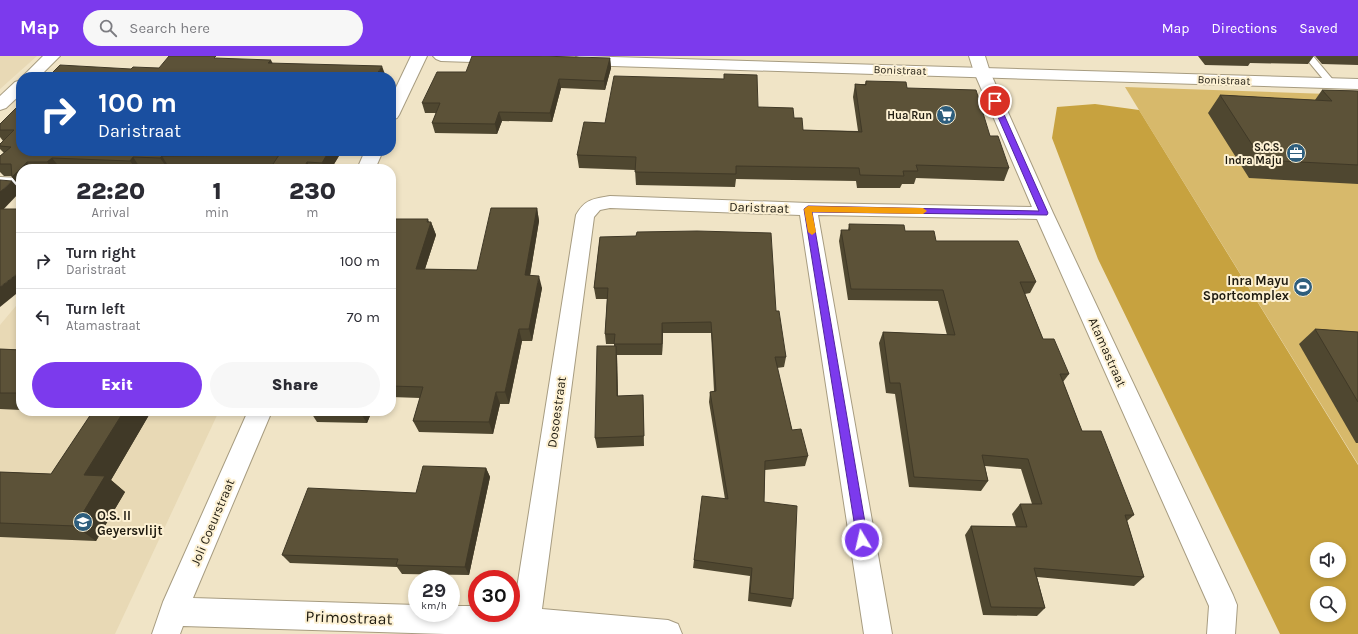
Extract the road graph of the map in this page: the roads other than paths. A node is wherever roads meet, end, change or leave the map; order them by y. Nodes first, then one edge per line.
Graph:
1 (52, 56) edge
2 (419, 56) edge
3 (441, 56) edge
4 (1308, 56) edge
5 (512, 58) edge
6 (568, 60) edge
7 (979, 64) edge
8 (35, 72) edge
9 (1331, 83) junction
10 (1358, 84) edge
11 (16, 90) edge
12 (396, 104) edge
13 (0, 105) edge
14 (0, 183) edge
15 (16, 184) edge
16 (594, 205) joint
17 (808, 209) junction
18 (1044, 213) junction
19 (258, 416) edge
20 (526, 622) junction
21 (169, 623) edge
22 (668, 634) edge
23 (878, 634) edge
24 (1221, 634) edge

1 - 8 street
2 - 12 street
3 - 5 street
4 - 9 lane
6 - 7 street, Bonistraat
7 - 9 street, Bonistraat
7 - 18 street, Atamastraat
9 - 10 street, Bonistraat
11 - 13 street
14 - 15 street
16 - 17 street, Daristraat
16 - 20 street, Dosoestraat
17 - 18 street, Daristraat
17 - 23 street
18 - 24 street, Atamastraat
19 - 21 street, Joli Coeurstraat
20 - 21 street, Primostraat
20 - 22 street, Primostraat

